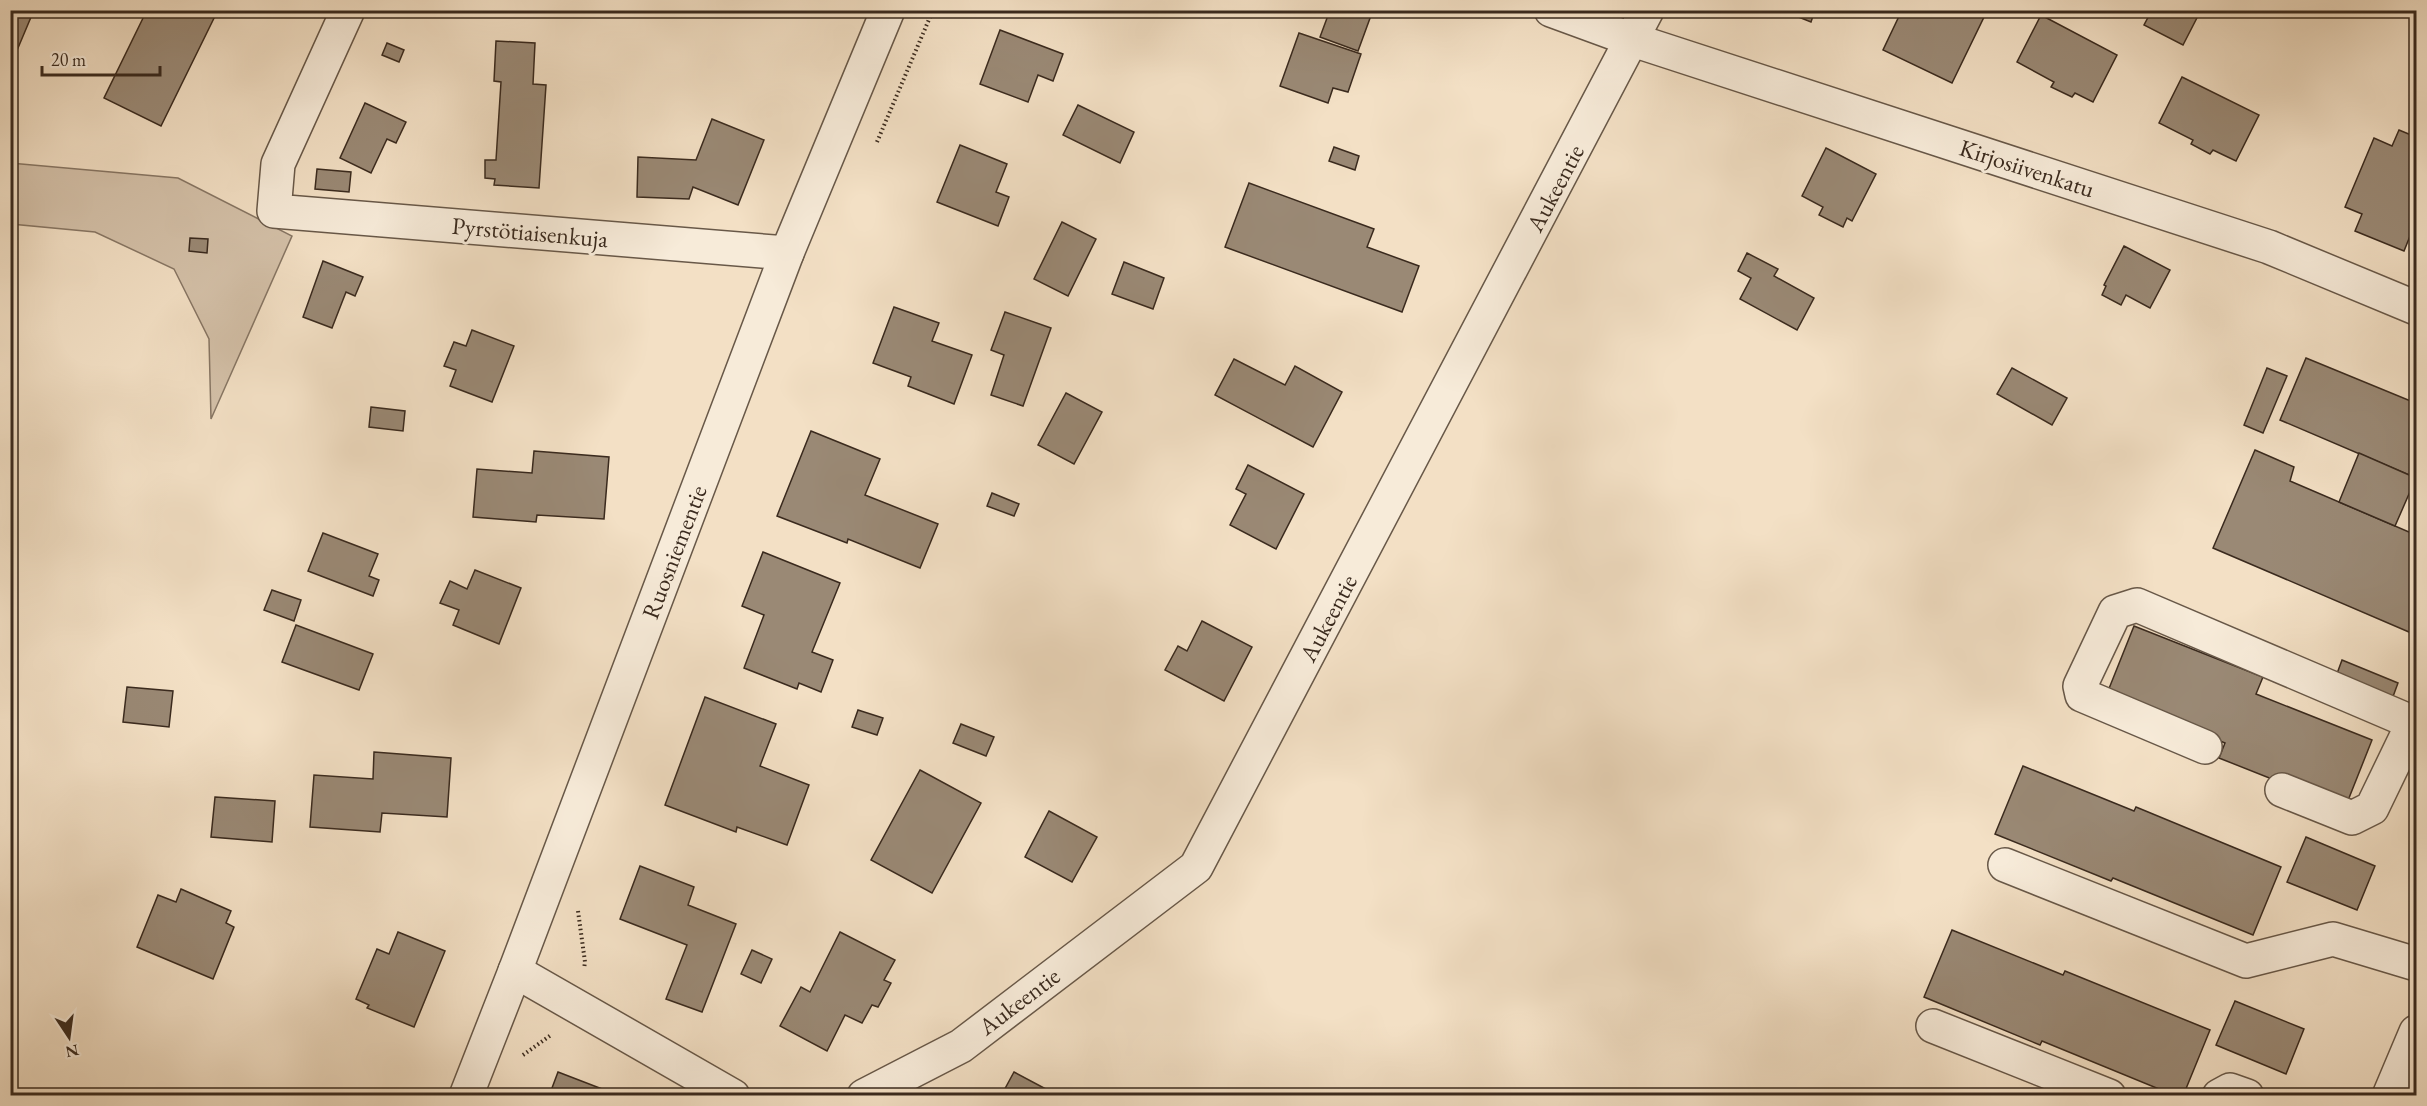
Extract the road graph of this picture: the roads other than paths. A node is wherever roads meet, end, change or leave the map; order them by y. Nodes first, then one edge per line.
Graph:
1 (348, 10) edge
2 (888, 10) edge
3 (1551, 10) edge
4 (1647, 10) edge
5 (1633, 40) junction
6 (787, 253) junction
7 (2416, 308) edge
8 (2415, 723) edge
9 (2205, 747) dead end
10 (2282, 790) dead end
11 (2004, 865) dead end
12 (2416, 964) edge
13 (515, 971) junction
14 (1933, 1026) dead end
15 (2416, 1032) edge
16 (466, 1095) edge
17 (733, 1095) edge
18 (864, 1095) edge
19 (2109, 1095) edge
20 (2219, 1095) edge
21 (2247, 1095) edge
22 (2389, 1095) edge

1 - 6 street, Pyrstötiaisenkuja
2 - 6 street, Ruosniementie
3 - 5 street, Kirjosiivenkatu
4 - 5 street, Aukeentie
5 - 7 street, Kirjosiivenkatu
5 - 18 street, Aukeentie
6 - 13 street, Ruosniementie
8 - 9 street
8 - 10 street
11 - 12 street
13 - 16 street, Ruosniementie
13 - 17 street
14 - 19 street
15 - 22 street
20 - 21 street

